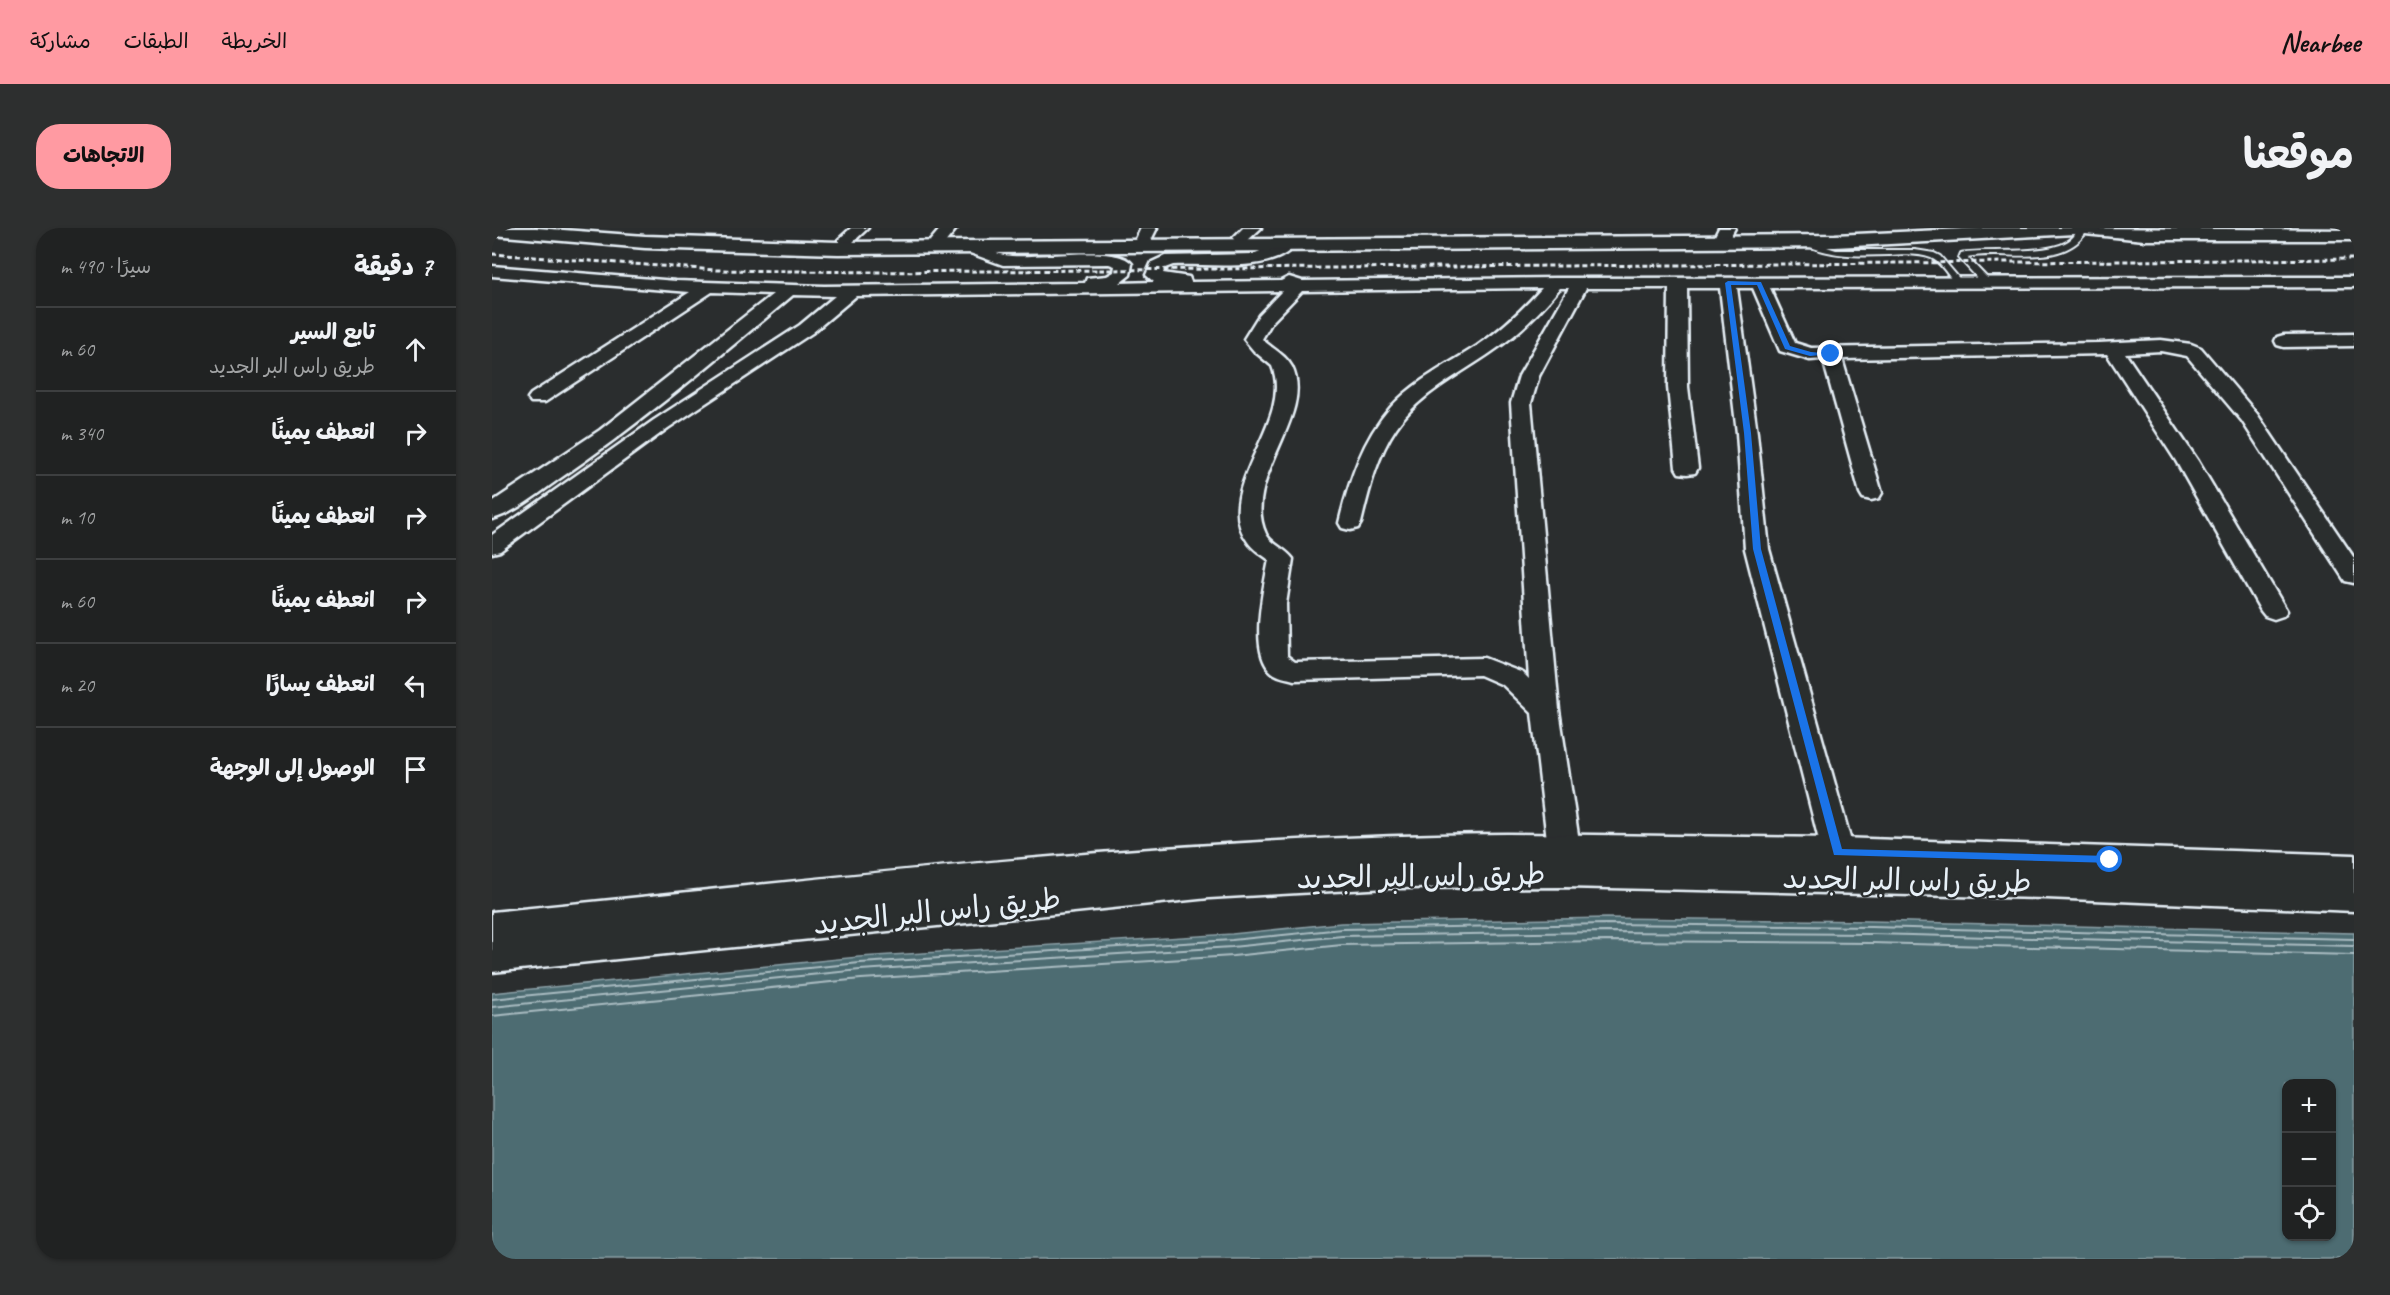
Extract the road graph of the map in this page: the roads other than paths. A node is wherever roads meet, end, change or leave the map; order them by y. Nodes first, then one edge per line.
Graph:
1 (557, 228) edge
2 (1951, 228) edge
3 (2177, 228) edge
4 (2079, 229) edge
5 (492, 230) edge
6 (1725, 232) edge
7 (1147, 233) edge
8 (1247, 233) edge
9 (853, 234) edge
10 (943, 234) edge
11 (2354, 235) edge
12 (2226, 236) junction
13 (1806, 242) junction
14 (1287, 245) junction
15 (968, 247) junction
16 (492, 271) edge
17 (2354, 282) edge
18 (1555, 283) junction
19 (1580, 283) junction
20 (1678, 283) junction
21 (1728, 283) junction
22 (1759, 283) junction
23 (1959, 283) junction
24 (1988, 283) junction
25 (1298, 285) junction
26 (709, 287) junction
27 (1014, 289) junction
28 (789, 290) junction
29 (851, 291) junction
30 (2354, 340) edge
31 (2284, 341) dead end
32 (2113, 349) junction
33 (1831, 354) junction
34 (538, 398) dead end
35 (1687, 468) dead end
36 (1871, 493) dead end
37 (492, 512) edge
38 (1350, 523) dead end
39 (492, 546) edge
40 (2354, 576) edge
41 (2274, 610) dead end
42 (1545, 710) junction
43 (1564, 848) junction
44 (1838, 852) junction
45 (2354, 869) edge
46 (2354, 897) edge
47 (492, 927) edge
48 (492, 956) edge

1 - 9 main road
2 - 6 main road
3 - 12 main road
4 - 12 main road
4 - 13 main road
4 - 24 lane
5 - 15 main road
6 - 8 main road
7 - 8 main road
7 - 10 main road
9 - 10 main road
11 - 12 main road
13 - 14 main road
13 - 23 lane
14 - 15 main road
14 - 25 street
15 - 27 street
16 - 26 street
17 - 24 street
18 - 19 street
18 - 25 street
18 - 38 street
19 - 20 street
19 - 42 street
20 - 21 street
20 - 35 street
21 - 22 street
21 - 44 street
22 - 23 street
22 - 33 street
23 - 24 street
25 - 27 street
25 - 42 street
26 - 28 street
26 - 34 street
27 - 29 street
28 - 29 street
28 - 37 street
29 - 39 street
30 - 31 street
32 - 33 street
32 - 40 street
32 - 41 street
33 - 36 street
42 - 43 street
43 - 44 main road, طريق راس البر الجديد
43 - 47 main road, طريق راس البر الجديد
44 - 45 main road, طريق راس البر الجديد
46 - 48 main road, طريق راس البر الجديد

